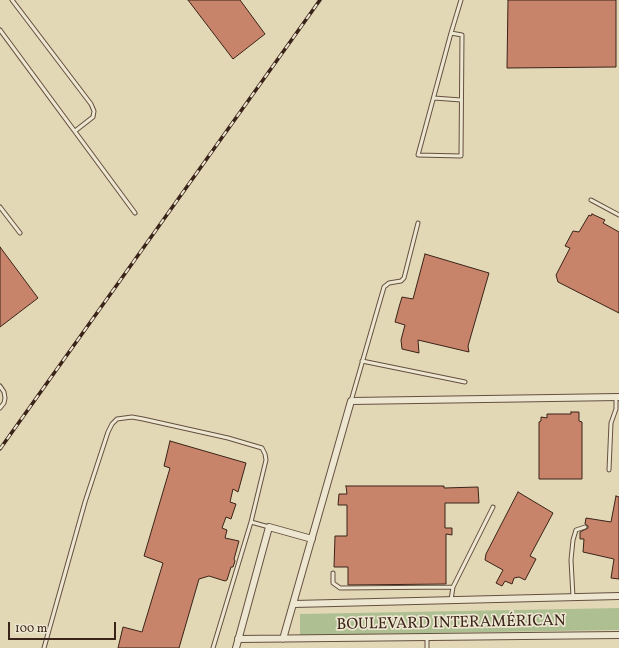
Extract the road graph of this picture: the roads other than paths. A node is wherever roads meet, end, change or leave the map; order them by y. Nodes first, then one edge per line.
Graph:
1 (12, 0) edge
2 (461, 0) edge
3 (0, 30) edge
4 (451, 33) junction
5 (434, 98) junction
6 (461, 100) junction
7 (75, 131) junction
8 (591, 200) dead end
9 (0, 207) edge
10 (135, 213) dead end
11 (619, 215) edge
12 (418, 223) dead end
13 (20, 233) dead end
14 (362, 361) junction
15 (465, 382) dead end
16 (0, 386) edge
17 (618, 397) edge
18 (351, 400) junction
19 (0, 408) edge
20 (609, 470) dead end
21 (494, 507) dead end
22 (251, 522) junction
23 (269, 527) junction
24 (585, 527) dead end
25 (312, 539) junction
26 (332, 573) dead end
27 (453, 587) junction
28 (619, 596) edge
29 (573, 597) junction
30 (451, 600) junction
31 (294, 604) junction
32 (619, 635) edge
33 (427, 637) junction
34 (238, 639) junction
35 (283, 639) junction
36 (44, 648) edge
37 (213, 648) edge
38 (236, 648) edge
39 (427, 648) edge

1 - 7 lane
2 - 4 lane
3 - 7 lane
4 - 5 lane
4 - 6 lane
5 - 6 lane
5 - 6 lane
7 - 10 lane
8 - 11 lane
9 - 13 lane
12 - 14 lane
14 - 15 lane
14 - 18 lane
16 - 19 lane
17 - 18 street
17 - 20 lane
18 - 25 street
21 - 27 lane
22 - 23 lane
22 - 36 lane
22 - 37 lane
23 - 25 street
23 - 34 street
24 - 29 lane
25 - 31 street
26 - 27 lane
27 - 30 lane
28 - 29 street, BOULEVARD INTERAMÉRICAN
29 - 30 street, BOULEVARD INTERAMÉRICAN
30 - 31 street, BOULEVARD INTERAMÉRICAN
31 - 35 street
32 - 33 street, BOULEVARD INTERAMÉRICAN
33 - 35 street, BOULEVARD INTERAMÉRICAN
33 - 39 lane
34 - 35 street, BOULEVARD INTERAMÉRICAN
34 - 38 street

